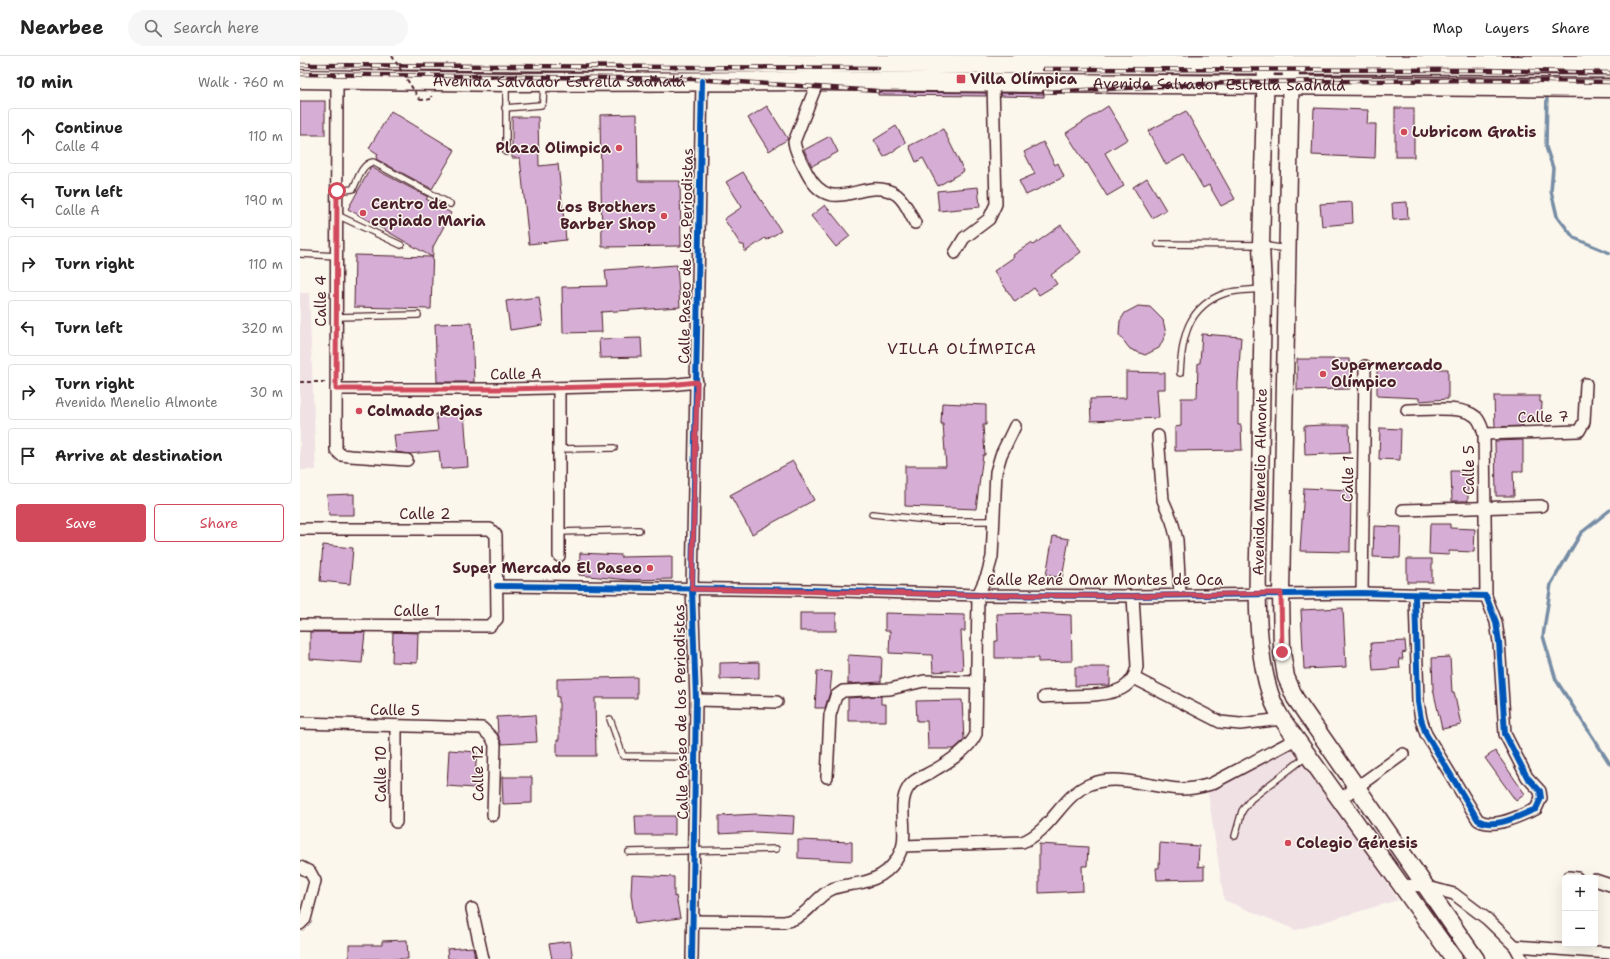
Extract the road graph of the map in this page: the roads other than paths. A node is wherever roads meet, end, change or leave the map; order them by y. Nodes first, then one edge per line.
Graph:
1 (556, 59) edge
2 (586, 59) edge
3 (655, 59) edge
4 (740, 59) edge
5 (300, 60) edge
6 (877, 60) edge
7 (933, 60) edge
8 (1055, 60) edge
9 (1230, 60) edge
10 (1271, 60) edge
11 (1288, 60) edge
12 (1405, 61) edge
13 (1610, 65) edge
14 (300, 79) edge
15 (338, 80) junction
16 (702, 81) junction
17 (818, 81) junction
18 (506, 82) junction
19 (544, 82) junction
20 (992, 83) junction
21 (1265, 86) junction
22 (1290, 86) junction
23 (1610, 88) edge
24 (506, 108) junction
25 (506, 152) dead end
26 (337, 191) junction
27 (450, 204) dead end
28 (337, 215) junction
29 (915, 223) dead end
30 (1158, 244) dead end
31 (1261, 245) junction
32 (401, 246) dead end
33 (1287, 249) junction
34 (955, 253) dead end
35 (300, 254) edge
36 (336, 256) junction
37 (1263, 289) junction
38 (418, 315) dead end
39 (336, 316) junction
40 (1365, 366) dead end
41 (1180, 373) dead end
42 (697, 382) junction
43 (1586, 384) dead end
44 (336, 386) junction
45 (558, 388) junction
46 (1407, 410) dead end
47 (1015, 426) dead end
48 (1484, 434) junction
49 (1158, 436) dead end
50 (614, 448) dead end
51 (558, 449) junction
52 (407, 460) dead end
53 (1541, 506) dead end
54 (1485, 508) junction
55 (1403, 510) dead end
56 (872, 514) dead end
57 (993, 521) junction
58 (300, 529) edge
59 (639, 530) dead end
60 (559, 532) junction
61 (559, 556) dead end
62 (497, 586) junction
63 (692, 589) junction
64 (1281, 593) junction
65 (1362, 593) junction
66 (1259, 594) junction
67 (978, 595) junction
68 (1180, 595) junction
69 (1134, 596) junction
70 (1415, 596) junction
71 (1486, 596) junction
72 (300, 625) edge
73 (1134, 678) junction
74 (977, 682) junction
75 (1044, 696) dead end
76 (696, 700) junction
77 (777, 702) dead end
78 (610, 719) dead end
79 (1282, 719) junction
80 (300, 723) edge
81 (396, 726) junction
82 (488, 732) joint
83 (1296, 739) junction
84 (1403, 754) dead end
85 (1307, 755) junction
86 (695, 757) junction
87 (827, 777) dead end
88 (1357, 787) junction
89 (1339, 800) junction
90 (493, 815) dead end
91 (396, 822) dead end
92 (1235, 836) dead end
93 (902, 846) junction
94 (776, 849) dead end
95 (695, 850) junction
96 (629, 852) dead end
97 (300, 867) edge
98 (1598, 881) edge
99 (1400, 885) junction
100 (1610, 885) edge
101 (1424, 886) junction
102 (472, 909) dead end
103 (693, 921) junction
104 (300, 924) edge
105 (1515, 946) junction
106 (1610, 953) edge
107 (483, 959) edge
108 (692, 959) edge
109 (1454, 959) edge
110 (1476, 959) edge
111 (1522, 959) edge

1 - 2 main road, Avenida Salvador Estrella Sadhalá
1 - 5 main road, Avenida Salvador Estrella Sadhalá
2 - 3 main road, Avenida Salvador Estrella Sadhalá
3 - 4 main road, Avenida Salvador Estrella Sadhalá
4 - 6 main road, Avenida Salvador Estrella Sadhalá
6 - 7 main road, Avenida Salvador Estrella Sadhalá
7 - 8 main road, Avenida Salvador Estrella Sadhalá
8 - 9 main road, Avenida Salvador Estrella Sadhalá
9 - 10 main road, Avenida Salvador Estrella Sadhalá
10 - 11 main road, Avenida Salvador Estrella Sadhalá
10 - 21 street, Avenida Menelio Almonte
11 - 12 main road, Avenida Salvador Estrella Sadhalá
11 - 22 street, Avenida Menelio Almonte
12 - 13 main road, Avenida Salvador Estrella Sadhalá
14 - 15 main road, Avenida Salvador Estrella Sadhalá
15 - 18 main road, Avenida Salvador Estrella Sadhalá
15 - 26 street, Calle 4
16 - 17 main road, Avenida Salvador Estrella Sadhalá
16 - 19 main road, Avenida Salvador Estrella Sadhalá
16 - 42 street, Calle Paseo de los Periodistas
17 - 20 main road, Avenida Salvador Estrella Sadhalá
17 - 29 street
18 - 19 main road, Avenida Salvador Estrella Sadhalá
18 - 24 lane
19 - 24 lane
20 - 21 main road, Avenida Salvador Estrella Sadhalá
20 - 34 street
21 - 22 main road, Avenida Salvador Estrella Sadhalá
21 - 31 street, Avenida Menelio Almonte
22 - 23 main road, Avenida Salvador Estrella Sadhalá
22 - 33 street, Avenida Menelio Almonte
24 - 25 lane
26 - 27 lane
26 - 28 street, Calle 4
28 - 32 lane
28 - 36 street, Calle 4
30 - 31 lane
31 - 33 lane
31 - 37 street, Avenida Menelio Almonte
33 - 64 street, Avenida Menelio Almonte
35 - 36 lane
36 - 39 street, Calle 4
37 - 41 lane
37 - 66 street, Avenida Menelio Almonte
38 - 39 lane
39 - 44 street, Calle 4
40 - 65 street, Calle 1
42 - 45 street, Calle A
42 - 63 street, Calle Paseo de los Periodistas
43 - 48 street, Calle 7
44 - 45 street, Calle A
44 - 52 street, Calle 4
45 - 51 street
46 - 48 street, Calle 5
47 - 57 street
48 - 54 street, Calle 5
49 - 68 street
50 - 51 lane
51 - 60 street
53 - 54 street
54 - 55 street
54 - 71 street, Calle 5
56 - 57 lane
57 - 67 street
58 - 62 street, Calle 2
59 - 60 lane
60 - 61 street
62 - 63 street, Calle René Omar Montes de Oca
62 - 72 street, Calle 1
63 - 67 street, Calle René Omar Montes de Oca
63 - 76 street, Calle Paseo de los Periodistas
64 - 65 street, Calle René Omar Montes de Oca
64 - 66 street, Calle René Omar Montes de Oca
64 - 88 street, Avenida Menelio Almonte
65 - 70 street, Calle René Omar Montes de Oca
66 - 68 street, Calle René Omar Montes de Oca
66 - 79 street, Avenida Menelio Almonte
67 - 69 street, Calle René Omar Montes de Oca
67 - 74 street
68 - 69 street, Calle René Omar Montes de Oca
69 - 73 street
70 - 71 street, Calle René Omar Montes de Oca
70 - 71 street
73 - 75 street
73 - 79 street
74 - 87 street
74 - 93 street
76 - 77 street
76 - 86 street, Calle Paseo de los Periodistas
78 - 86 lane
79 - 83 street, Avenida Menelio Almonte
80 - 81 street, Calle 5
81 - 82 street, Calle 5
81 - 91 street, Calle 10
82 - 90 street, Calle 12
83 - 85 street, Avenida Menelio Almonte
83 - 93 street
84 - 88 street
85 - 89 street, Avenida Menelio Almonte
85 - 92 lane
86 - 95 street, Calle Paseo de los Periodistas
88 - 89 street
88 - 101 street, Avenida Menelio Almonte
89 - 99 street, Avenida Menelio Almonte
93 - 103 street
94 - 95 lane
95 - 96 lane
95 - 103 street, Calle Paseo de los Periodistas
97 - 104 street
98 - 100 street
99 - 101 street
99 - 109 street, Avenida Menelio Almonte
101 - 105 street
101 - 110 street, Avenida Menelio Almonte
102 - 107 street
103 - 108 street, Calle Paseo de los Periodistas
105 - 106 street
105 - 111 street

